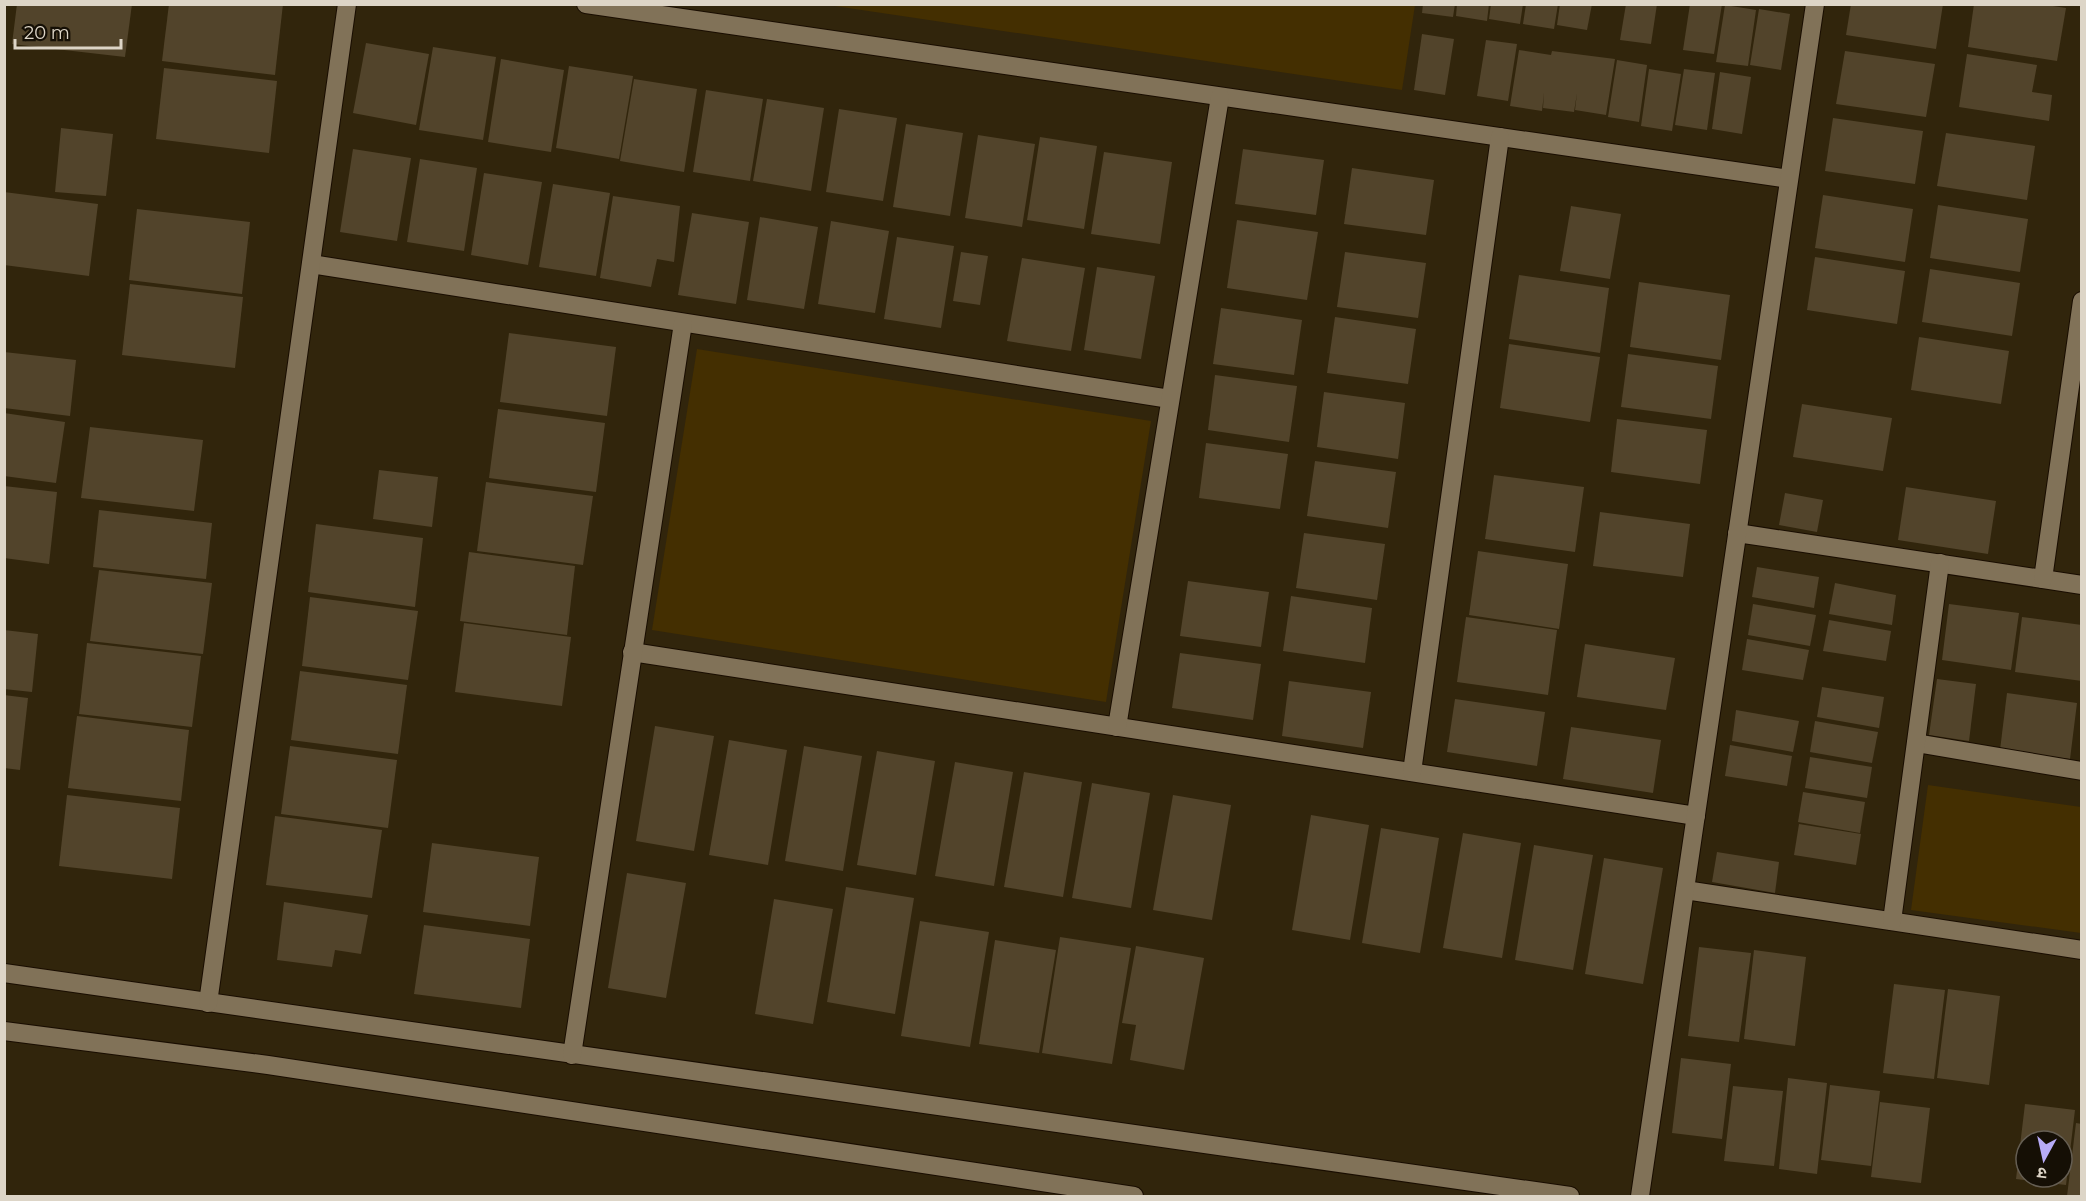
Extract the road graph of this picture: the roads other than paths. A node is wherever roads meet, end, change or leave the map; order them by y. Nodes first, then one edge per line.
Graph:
1 (347, 4) edge
2 (586, 4) edge
3 (1815, 4) edge
4 (1220, 97) junction
5 (1500, 137) junction
6 (1789, 179) junction
7 (310, 264) junction
8 (2082, 301) edge
9 (683, 323) junction
10 (1170, 399) junction
11 (1737, 533) junction
12 (1940, 563) junction
13 (2043, 579) junction
14 (2082, 585) edge
15 (632, 651) junction
16 (1117, 727) junction
17 (1916, 743) junction
18 (2082, 771) edge
19 (1412, 772) junction
20 (1696, 816) junction
21 (1685, 890) junction
22 (1892, 921) junction
23 (2082, 950) edge
24 (4, 973) edge
25 (208, 1003) junction
26 (4, 1031) edge
27 (572, 1054) junction
28 (1134, 1197) edge
29 (1570, 1197) edge
30 (1640, 1197) edge

1 - 7 street
2 - 4 street
3 - 6 street
4 - 5 street
4 - 10 street
5 - 6 street
5 - 19 street
6 - 11 street
7 - 9 street
7 - 25 street
8 - 13 street
9 - 10 street
9 - 15 street
10 - 16 street
11 - 12 street
11 - 20 street
12 - 13 street
12 - 17 street
13 - 14 street
15 - 16 street
15 - 27 street
16 - 19 street
17 - 18 street
17 - 22 street
19 - 20 street
20 - 21 street
21 - 22 street
21 - 30 street
22 - 23 street
24 - 25 street
25 - 27 street
26 - 28 street
27 - 29 street

